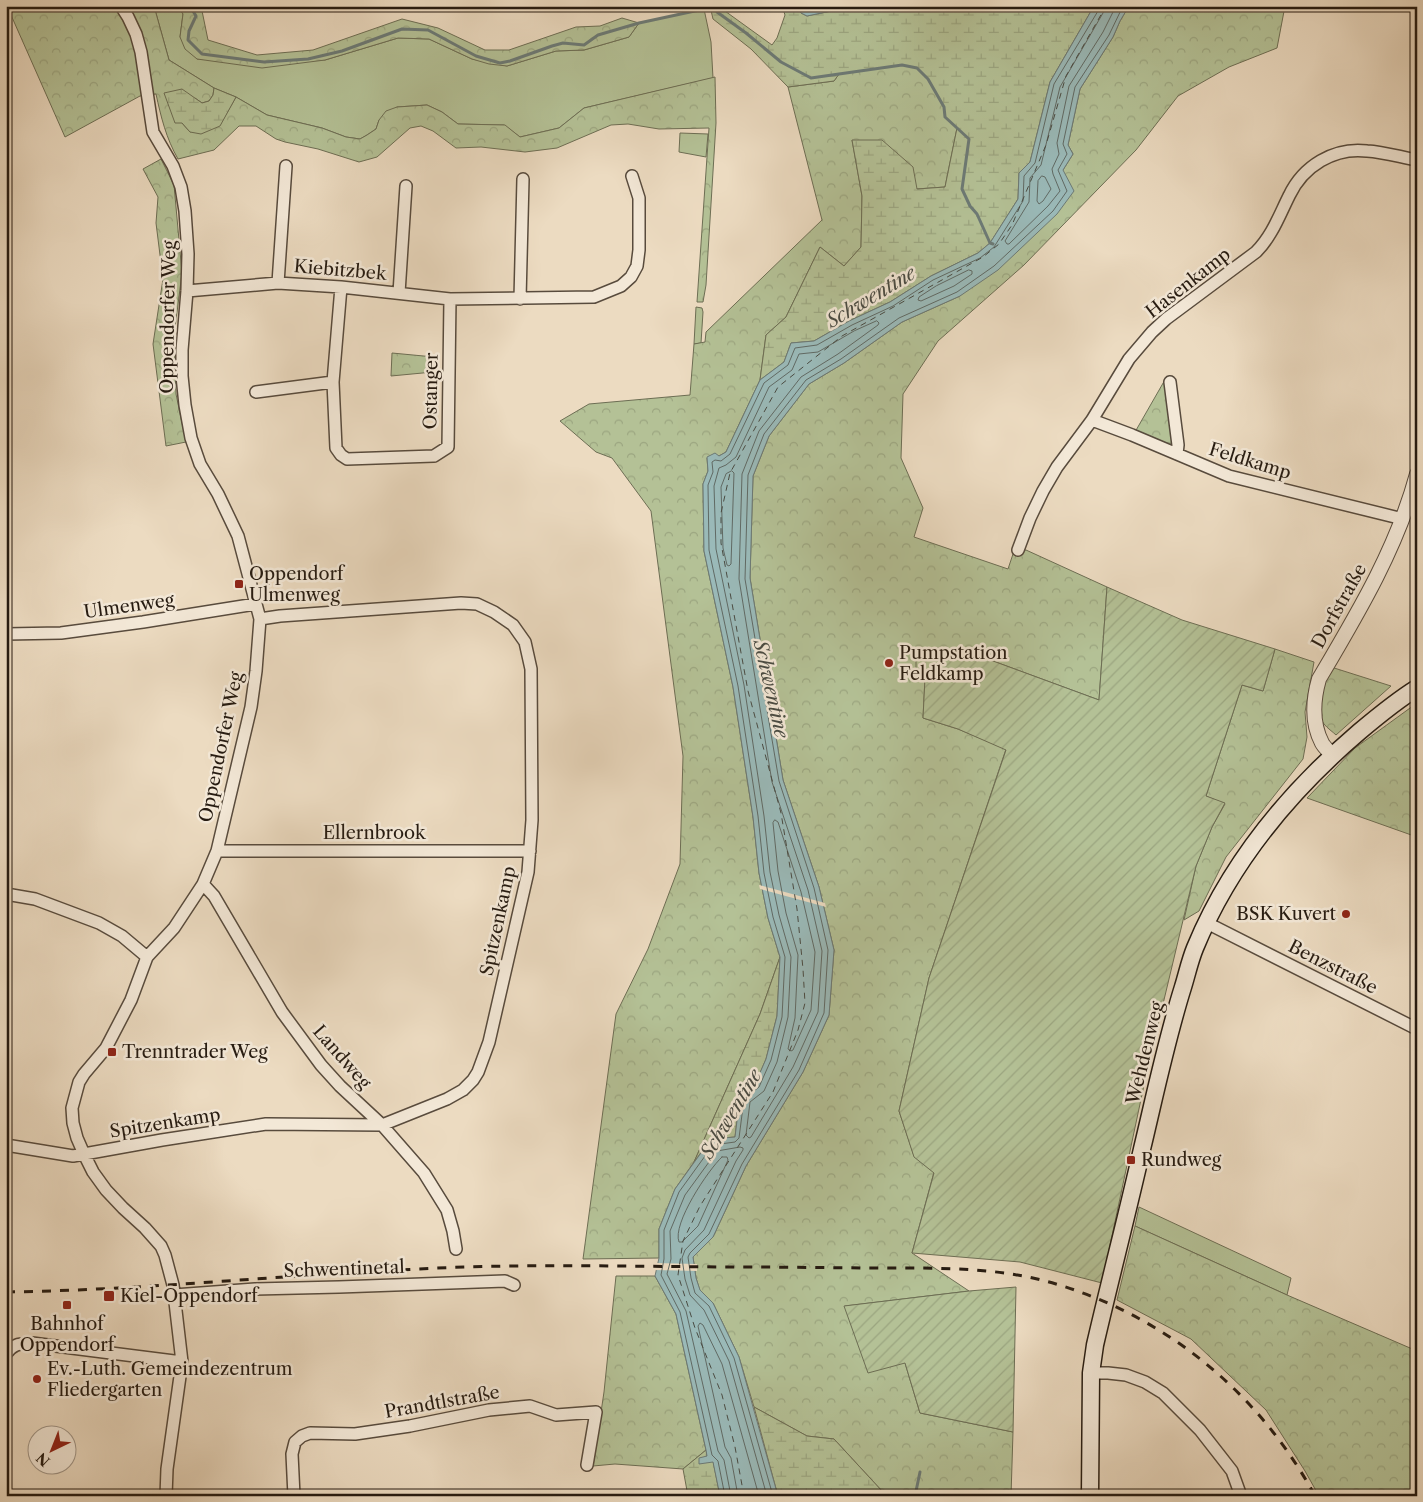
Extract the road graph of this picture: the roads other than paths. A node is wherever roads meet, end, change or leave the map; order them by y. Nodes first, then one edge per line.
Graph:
1 (121, 6) edge
2 (1417, 160) edge
3 (286, 166) dead end
4 (632, 176) dead end
5 (523, 178) dead end
6 (406, 186) dead end
7 (278, 283) junction
8 (341, 287) junction
9 (187, 291) junction
10 (399, 293) junction
11 (450, 299) junction
12 (520, 299) junction
13 (334, 382) junction
14 (1170, 382) dead end
15 (256, 392) dead end
16 (1092, 420) junction
17 (1177, 454) junction
18 (1417, 474) edge
19 (1403, 519) junction
20 (1018, 550) dead end
21 (256, 604) junction
22 (260, 619) junction
23 (6, 634) edge
24 (1411, 692) edge
25 (1332, 755) junction
26 (217, 851) junction
27 (530, 851) junction
28 (203, 884) junction
29 (6, 894) edge
30 (1207, 923) junction
31 (146, 957) junction
32 (1417, 1029) edge
33 (382, 1125) junction
34 (6, 1145) edge
35 (84, 1154) junction
36 (456, 1249) dead end
37 (514, 1285) dead end
38 (174, 1295) junction
39 (6, 1354) edge
40 (181, 1360) junction
41 (1091, 1373) junction
42 (587, 1465) dead end
43 (166, 1496) edge
44 (294, 1496) edge
45 (1090, 1496) edge
46 (1242, 1496) edge

1 - 9 street, Oppendorfer Weg
2 - 16 street, Hasenkamp
3 - 7 street, Kiebitzbek
4 - 12 street, Kiebitzbek
5 - 12 street
6 - 10 street, Kiebitzbek
7 - 8 street, Kiebitzbek
7 - 9 street, Kiebitzbek
8 - 10 street, Kiebitzbek
8 - 13 street, Ostanger
9 - 21 street, Oppendorfer Weg
10 - 11 street, Kiebitzbek
11 - 12 street, Kiebitzbek
11 - 13 street, Ostanger
13 - 15 street
14 - 17 street
16 - 17 street, Feldkamp
16 - 20 street, Hasenkamp
17 - 19 street, Feldkamp
18 - 19 street, Dorfstraße
19 - 25 street, Dorfstraße
21 - 22 street, Oppendorfer Weg
21 - 23 street, Ulmenweg
22 - 26 street, Oppendorfer Weg
22 - 27 street, Spitzenkamp
24 - 25 main road, Wehdenweg
25 - 30 main road, Wehdenweg
26 - 27 street, Ellernbrook
26 - 28 street, Oppendorfer Weg
27 - 33 street, Spitzenkamp
28 - 31 street, Oppendorfer Weg
28 - 33 street, Landweg
29 - 31 street
30 - 32 street, Benzstraße
30 - 41 main road, Wehdenweg
31 - 35 street, Oppendorfer Weg
33 - 35 street, Spitzenkamp
33 - 36 street, Landweg
34 - 35 street
35 - 38 street, Oppendorfer Weg
37 - 38 street, Schwentinetal
38 - 40 street, Oppendorfer Weg
39 - 40 street
40 - 43 street, Oppendorfer Weg
41 - 45 main road, Wehdenweg
41 - 46 street
42 - 44 street, Prandtlstraße

